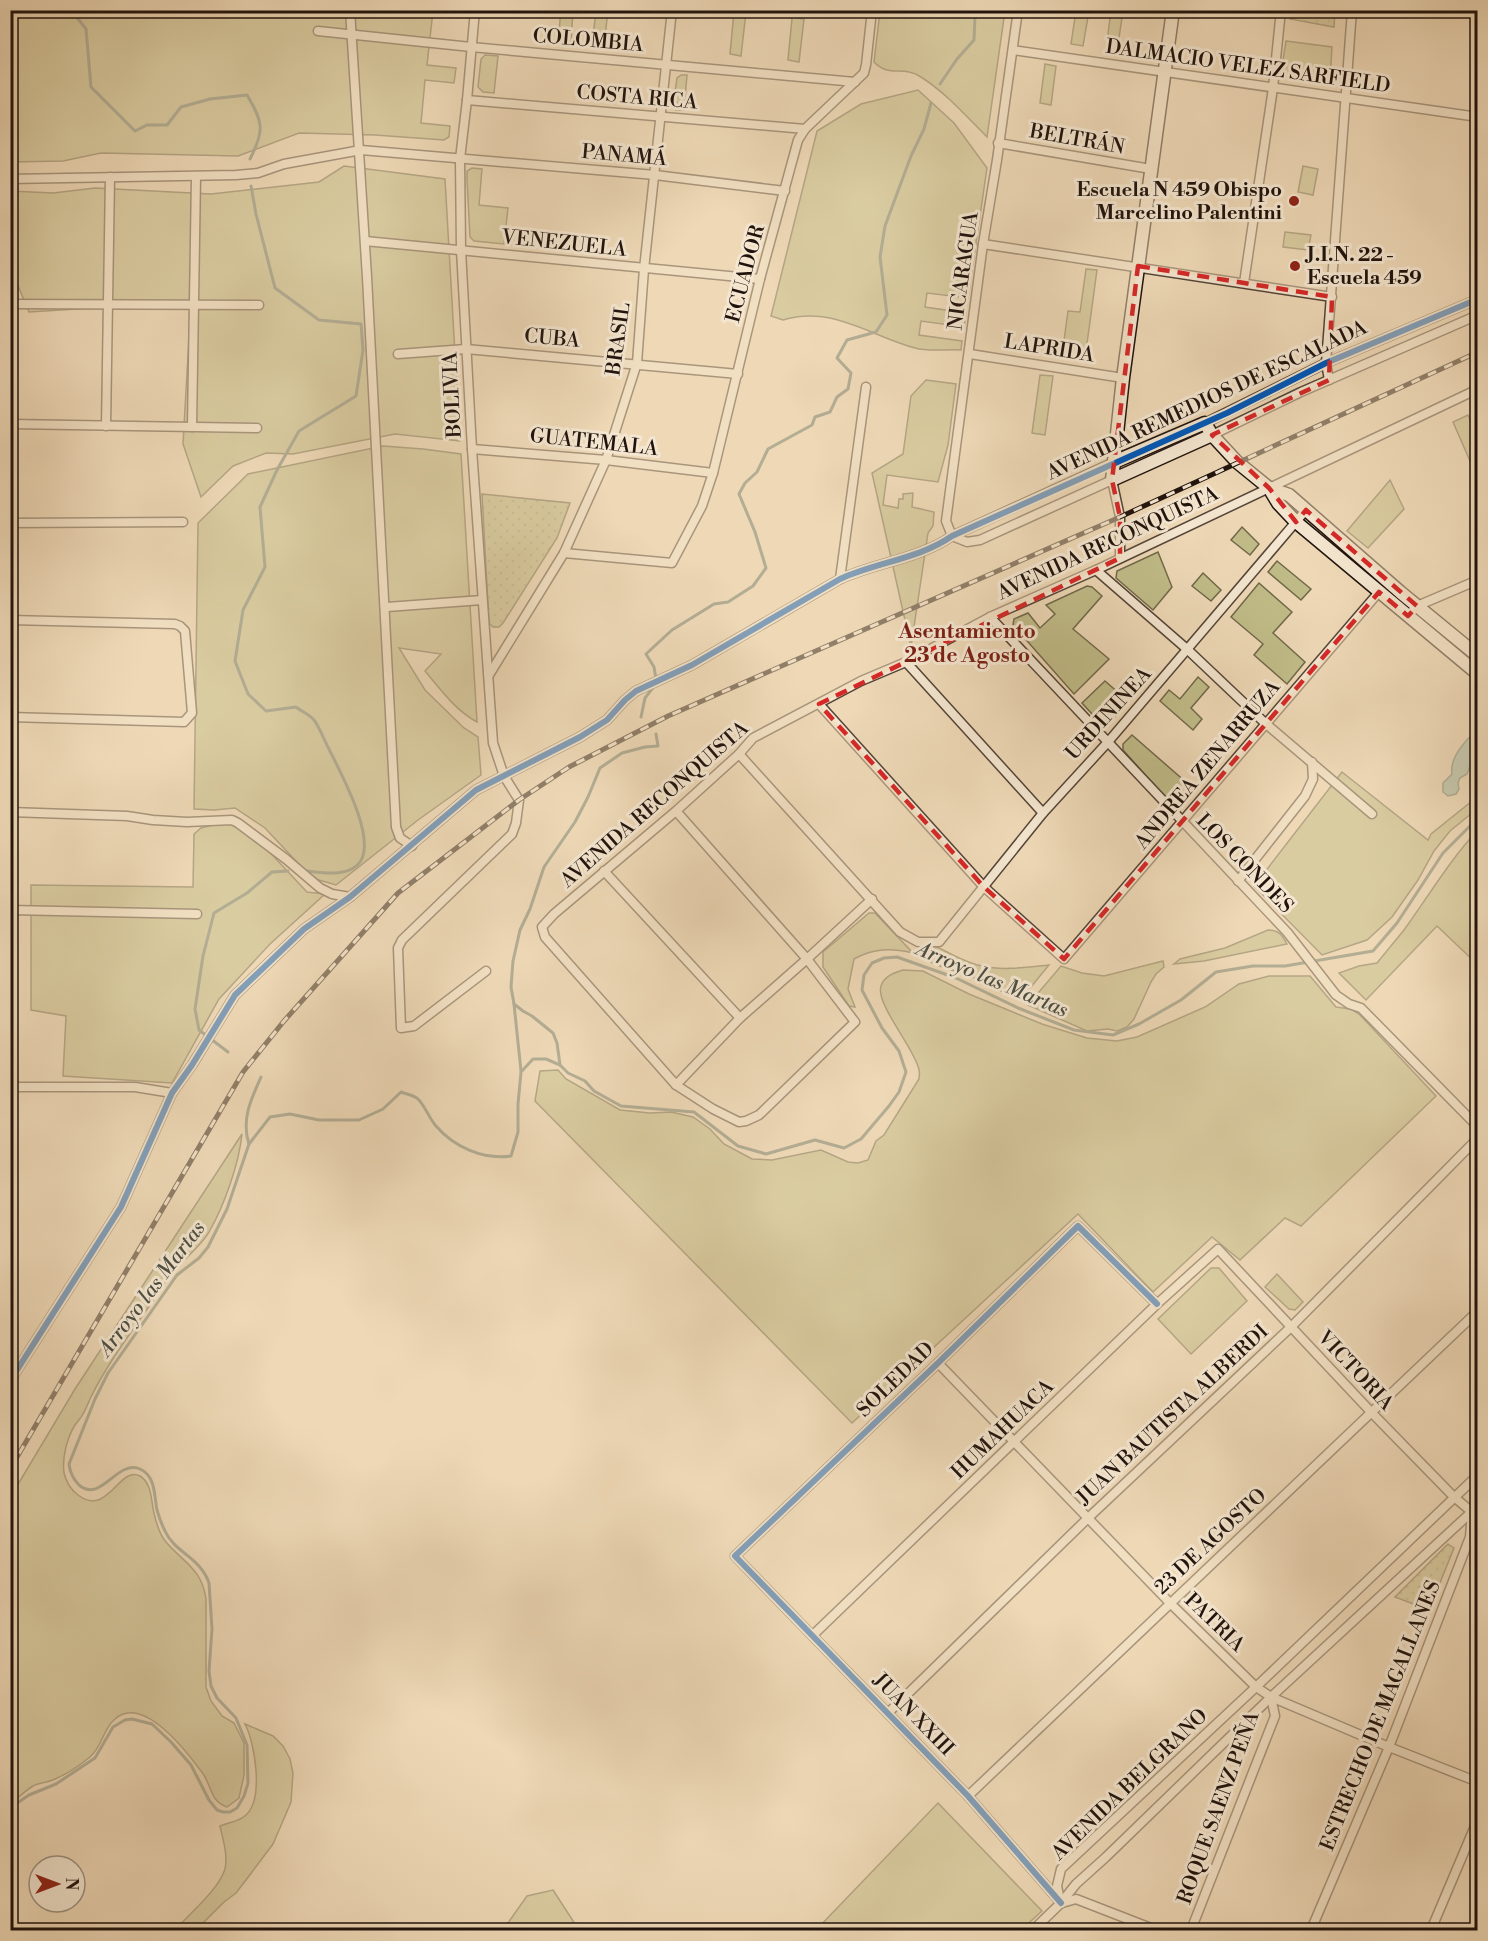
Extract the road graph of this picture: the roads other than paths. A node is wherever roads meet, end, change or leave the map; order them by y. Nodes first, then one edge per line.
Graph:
1 (350, 10) edge
2 (475, 10) edge
3 (672, 10) edge
4 (872, 10) edge
5 (1018, 10) edge
6 (1173, 10) edge
7 (1281, 10) edge
8 (1352, 10) edge
9 (318, 31) dead end
10 (352, 34) junction
11 (471, 47) junction
12 (1013, 50) junction
13 (666, 64) junction
14 (1165, 73) junction
15 (855, 82) junction
16 (1273, 88) junction
17 (1346, 97) junction
18 (467, 100) junction
19 (660, 117) junction
20 (1478, 117) edge
21 (805, 129) junction
22 (998, 143) junction
23 (359, 150) junction
24 (460, 159) junction
25 (1151, 169) junction
26 (655, 175) junction
27 (196, 176) junction
28 (110, 177) junction
29 (12, 179) edge
30 (785, 191) junction
31 (365, 241) junction
32 (983, 244) junction
33 (461, 250) junction
34 (1138, 266) junction
35 (644, 269) junction
36 (760, 279) junction
37 (1244, 284) junction
38 (1332, 297) junction
39 (1478, 299) edge
40 (11, 304) edge
41 (108, 304) junction
42 (194, 305) junction
43 (259, 305) dead end
44 (1478, 315) edge
45 (466, 349) junction
46 (398, 354) dead end
47 (970, 354) junction
48 (637, 363) junction
49 (1326, 363) junction
50 (10, 373) edge
51 (738, 374) junction
52 (1123, 378) junction
53 (1329, 380) junction
54 (866, 387) dead end
55 (1478, 389) edge
56 (1205, 423) junction
57 (10, 424) edge
58 (106, 426) junction
59 (192, 427) junction
60 (257, 428) dead end
61 (1212, 435) junction
62 (472, 449) junction
63 (606, 460) junction
64 (1114, 462) junction
65 (713, 472) junction
66 (1112, 480) junction
67 (1269, 488) junction
68 (1306, 510) junction
69 (183, 522) dead end
70 (1296, 522) junction
71 (10, 523) edge
72 (952, 536) junction
73 (564, 553) junction
74 (1120, 558) junction
75 (1095, 570) junction
76 (840, 579) junction
77 (1478, 580) edge
78 (1379, 592) junction
79 (482, 600) junction
80 (1417, 606) junction
81 (387, 607) dead end
82 (1407, 616) junction
83 (990, 617) junction
84 (10, 620) edge
85 (1188, 650) junction
86 (1478, 656) edge
87 (906, 662) junction
88 (1478, 674) edge
89 (488, 675) junction
90 (819, 704) junction
91 (10, 717) edge
92 (1265, 723) junction
93 (1108, 742) junction
94 (739, 754) junction
95 (1312, 762) junction
96 (504, 776) junction
97 (676, 811) junction
98 (10, 812) edge
99 (1043, 813) junction
100 (1372, 814) dead end
101 (1182, 822) junction
102 (412, 846) junction
103 (604, 871) junction
104 (1238, 881) junction
105 (984, 887) junction
106 (350, 897) junction
107 (872, 899) junction
108 (10, 910) edge
109 (197, 914) dead end
110 (807, 959) junction
111 (486, 971) dead end
112 (740, 1018) junction
113 (676, 1084) junction
114 (10, 1086) edge
115 (172, 1094) junction
116 (1478, 1127) edge
117 (1478, 1138) edge
118 (1218, 1249) joint
119 (1157, 1304) junction
120 (1478, 1311) edge
121 (1291, 1327) junction
122 (938, 1363) junction
123 (10, 1381) edge
124 (1372, 1413) junction
125 (1015, 1442) junction
126 (1478, 1475) edge
127 (1455, 1497) junction
128 (1476, 1510) edge
129 (1087, 1519) junction
130 (735, 1556) joint
131 (1170, 1603) junction
132 (813, 1635) junction
133 (1256, 1687) junction
134 (1271, 1696) junction
135 (888, 1713) junction
136 (1389, 1747) junction
137 (1478, 1782) edge
138 (968, 1796) junction
139 (1478, 1819) edge
140 (1061, 1903) junction
141 (1033, 1930) edge
142 (1156, 1930) edge
143 (1191, 1930) edge
144 (1311, 1930) edge
145 (1431, 1930) edge

1 - 10 street
2 - 11 street, BOLIVIA
3 - 13 street, BRASIL
4 - 15 street, ECUADOR
5 - 12 street, NICARAGUA
6 - 14 street
7 - 16 street
8 - 17 street
9 - 10 street, COLOMBIA
10 - 11 street, COLOMBIA
10 - 23 street
11 - 13 street, COLOMBIA
11 - 18 street, BOLIVIA
12 - 14 street, DALMACIO VELEZ SARFIELD
12 - 22 street, NICARAGUA
13 - 15 street, COLOMBIA
13 - 19 street, BRASIL
14 - 16 street, DALMACIO VELEZ SARFIELD
14 - 25 street
15 - 21 street, ECUADOR
16 - 17 street, DALMACIO VELEZ SARFIELD
16 - 37 street
17 - 20 street, DALMACIO VELEZ SARFIELD
17 - 38 street
18 - 19 street, COSTA RICA
18 - 24 street, BOLIVIA
19 - 21 street, COSTA RICA
19 - 26 street, BRASIL
21 - 30 street, ECUADOR
22 - 25 street, BELTRÁN
22 - 32 street, NICARAGUA
23 - 24 street, PANAMÁ
23 - 27 street, PANAMÁ
23 - 31 street
24 - 26 street, PANAMÁ
24 - 33 street, BOLIVIA
25 - 34 street
26 - 30 street, PANAMÁ
26 - 35 street, BRASIL
27 - 28 street, PANAMÁ
27 - 42 street
28 - 29 street, PANAMÁ
28 - 41 street
29 - 40 street
30 - 36 street, ECUADOR
31 - 33 street, VENEZUELA
31 - 102 street
32 - 34 street
32 - 47 street, NICARAGUA
33 - 35 street, VENEZUELA
33 - 45 street, BOLIVIA
34 - 37 street
34 - 52 street
35 - 36 street, VENEZUELA
35 - 48 street, BRASIL
36 - 51 street, ECUADOR
37 - 38 street
38 - 49 street
39 - 49 street, AVENIDA REMEDIOS DE ESCALADA
40 - 41 street
40 - 50 street
41 - 42 street
41 - 58 street
42 - 43 street
42 - 59 street
44 - 53 street, AVENIDA REMEDIOS DE ESCALADA
45 - 46 street, CUBA
45 - 48 street, CUBA
45 - 62 street, BOLIVIA
47 - 52 street, LAPRIDA
47 - 72 street, NICARAGUA
48 - 51 street, CUBA
48 - 63 street, BRASIL
49 - 53 street
49 - 56 street, AVENIDA REMEDIOS DE ESCALADA
51 - 65 street, ECUADOR
52 - 64 street
53 - 61 street, AVENIDA REMEDIOS DE ESCALADA
54 - 76 street
55 - 67 street, AVENIDA RECONQUISTA
56 - 61 street
56 - 64 street, AVENIDA REMEDIOS DE ESCALADA
57 - 58 street
58 - 59 street
59 - 60 street
61 - 66 street, AVENIDA REMEDIOS DE ESCALADA
61 - 67 street
62 - 63 street, GUATEMALA
62 - 79 street, BOLIVIA
63 - 65 street, GUATEMALA
63 - 73 street, BRASIL
64 - 66 street
64 - 72 street, AVENIDA REMEDIOS DE ESCALADA
65 - 73 street, ECUADOR
66 - 72 street, AVENIDA REMEDIOS DE ESCALADA
66 - 74 street
67 - 68 street
67 - 70 street
67 - 74 street, AVENIDA RECONQUISTA
68 - 70 street, URDININEA
68 - 80 street
69 - 71 street
70 - 78 street
70 - 85 street, URDININEA
72 - 76 street
73 - 89 street, BRASIL
74 - 75 street, AVENIDA RECONQUISTA
75 - 83 street, AVENIDA RECONQUISTA
75 - 85 street
76 - 96 street
77 - 80 street
78 - 82 street
78 - 92 street, ANDREA ZENARRUZA
79 - 81 street
79 - 89 street, BOLIVIA
80 - 82 street
80 - 86 street
82 - 88 street
83 - 87 street, AVENIDA RECONQUISTA
83 - 93 street, LOS CONDES
84 - 91 street
85 - 92 street
85 - 93 street, URDININEA
87 - 90 street, AVENIDA RECONQUISTA
87 - 99 street
89 - 96 street, BOLIVIA
90 - 94 street, AVENIDA RECONQUISTA
90 - 105 street
92 - 95 street
92 - 101 street, ANDREA ZENARRUZA
93 - 99 street, URDININEA
93 - 101 street, LOS CONDES
94 - 97 street, AVENIDA RECONQUISTA
94 - 107 street
95 - 100 street
95 - 104 street
96 - 102 street
96 - 111 street, BOLIVIA
97 - 103 street, AVENIDA RECONQUISTA
97 - 110 street
98 - 106 street
99 - 105 street, URDININEA
101 - 104 street, LOS CONDES
101 - 105 street, ANDREA ZENARRUZA
102 - 106 street
103 - 112 street
103 - 113 street, AVENIDA RECONQUISTA
104 - 116 street, LOS CONDES
105 - 107 street, URDININEA
106 - 115 street
107 - 110 street
108 - 109 street
110 - 112 street
110 - 113 street
112 - 113 street
114 - 115 street
115 - 123 street
117 - 121 street, JUAN BAUTISTA ALBERDI
118 - 119 street, HUMAHUACA
118 - 121 street, VICTORIA
119 - 122 street, SOLEDAD
119 - 125 street, HUMAHUACA
120 - 124 street, 23 DE AGOSTO
121 - 124 street, VICTORIA
121 - 129 street, JUAN BAUTISTA ALBERDI
122 - 125 street, PATRIA
122 - 130 street, SOLEDAD
124 - 127 street, VICTORIA
124 - 131 street, 23 DE AGOSTO
125 - 129 street, PATRIA
125 - 132 street, HUMAHUACA
126 - 127 street, AVENIDA BELGRANO
127 - 128 street, VICTORIA
127 - 133 street, AVENIDA BELGRANO
128 - 134 street, AVENIDA BELGRANO
128 - 136 street, ESTRECHO DE MAGALLANES
129 - 131 street, PATRIA
129 - 135 street, JUAN BAUTISTA ALBERDI
130 - 132 street, JUAN XXIII
131 - 133 street, PATRIA
131 - 138 street, 23 DE AGOSTO
132 - 135 street, JUAN XXIII
133 - 134 street, PATRIA
133 - 140 street, AVENIDA BELGRANO
134 - 136 street, PATRIA
134 - 140 street, AVENIDA BELGRANO
134 - 143 street, ROQUE SAENZ PEÑA
135 - 138 street, JUAN XXIII
136 - 137 street, PATRIA
136 - 144 street, ESTRECHO DE MAGALLANES
138 - 140 street, JUAN XXIII
139 - 145 street
140 - 141 street
140 - 142 street

